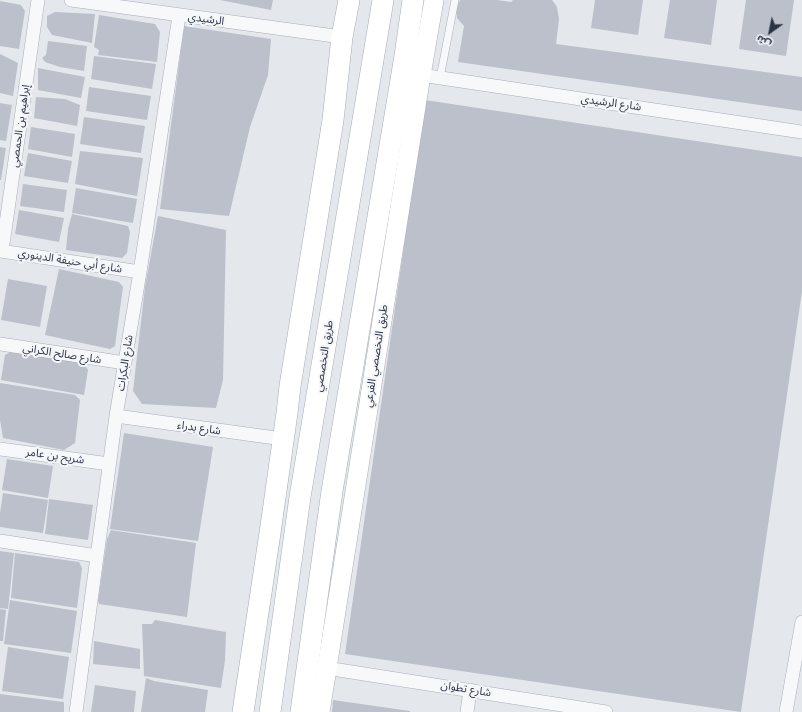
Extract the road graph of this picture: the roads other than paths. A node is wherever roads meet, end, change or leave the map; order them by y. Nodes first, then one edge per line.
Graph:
1 (38, 0) edge
2 (71, 0) edge
3 (349, 0) edge
4 (383, 0) edge
5 (413, 0) edge
6 (434, 0) edge
7 (455, 0) edge
8 (179, 16) junction
9 (342, 37) junction
10 (420, 75) junction
11 (440, 78) junction
12 (802, 132) edge
13 (1, 251) edge
14 (140, 272) junction
15 (0, 344) edge
16 (125, 363) junction
17 (116, 416) junction
18 (283, 439) junction
19 (0, 449) edge
20 (109, 464) junction
21 (0, 541) edge
22 (97, 556) junction
23 (802, 622) edge
24 (326, 668) junction
25 (470, 690) junction
26 (76, 712) edge
27 (243, 712) edge
28 (270, 712) edge
29 (301, 712) edge
30 (320, 712) edge
31 (467, 712) edge
32 (606, 712) edge
33 (786, 712) edge

1 - 13 street, إبراهيم بن الحمصي
2 - 8 street, الرشيدي
3 - 9 main road
4 - 28 main road, طريق التخصصي
5 - 29 main road
6 - 10 street, طريق التخصصي الفرعي
7 - 11 lane
8 - 9 street, الرشيدي
8 - 14 street, شارع البكرات
9 - 18 main road
10 - 11 street, شارع الرشيدي
10 - 24 street, طريق التخصصي الفرعي
11 - 12 street, شارع الرشيدي
13 - 14 street, شارع أبي حنيفة الدينوري
14 - 16 street, شارع البكرات
15 - 16 street, شارع صالح الكراني
16 - 17 street, شارع البكرات
17 - 18 street, شارع بدراء
17 - 20 street, شارع البكرات
18 - 27 main road
19 - 20 street, شريح بن عامر
20 - 22 street, شارع البكرات
21 - 22 street
22 - 26 street, شارع البكرات
23 - 33 street
24 - 25 street, شارع تطوان
24 - 30 street, طريق التخصصي الفرعي
25 - 31 street
25 - 32 street, شارع تطوان

